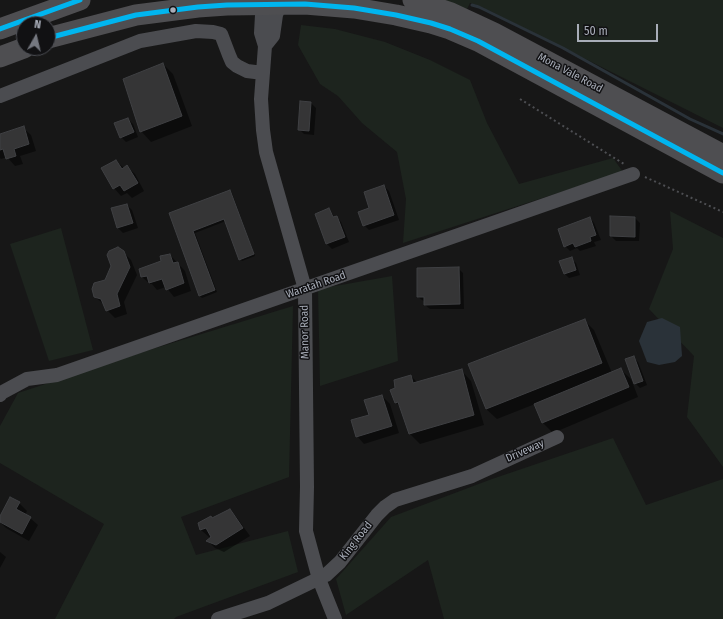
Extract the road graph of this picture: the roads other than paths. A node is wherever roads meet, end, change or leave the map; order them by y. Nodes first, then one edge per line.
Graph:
1 (80, 0) edge
2 (88, 0) edge
3 (413, 0) edge
4 (274, 2) edge
5 (136, 15) junction
6 (0, 29) edge
7 (56, 33) edge
8 (56, 36) edge
9 (16, 51) edge
10 (0, 57) edge
11 (263, 73) junction
12 (0, 96) edge
13 (723, 155) edge
14 (634, 172) road end
15 (723, 173) edge
16 (305, 289) junction
17 (0, 395) edge
18 (557, 437) dead end
19 (494, 466) joint
20 (319, 579) junction
21 (218, 619) edge
22 (335, 619) edge

1 - 6 highway
2 - 5 highway
2 - 7 highway
3 - 13 highway, Mona Vale Road
4 - 5 highway, Mona Vale Road
4 - 11 street, Manor Road
4 - 15 highway, Mona Vale Road
5 - 8 highway, Mona Vale Road
9 - 10 highway
11 - 12 street
11 - 16 street, Manor Road
14 - 16 street, Waratah Road
16 - 17 street, Waratah Road
16 - 20 street, Manor Road
18 - 19 street, Driveway
19 - 20 street, King Road
20 - 21 street, King Road
20 - 22 street, Manor Road

